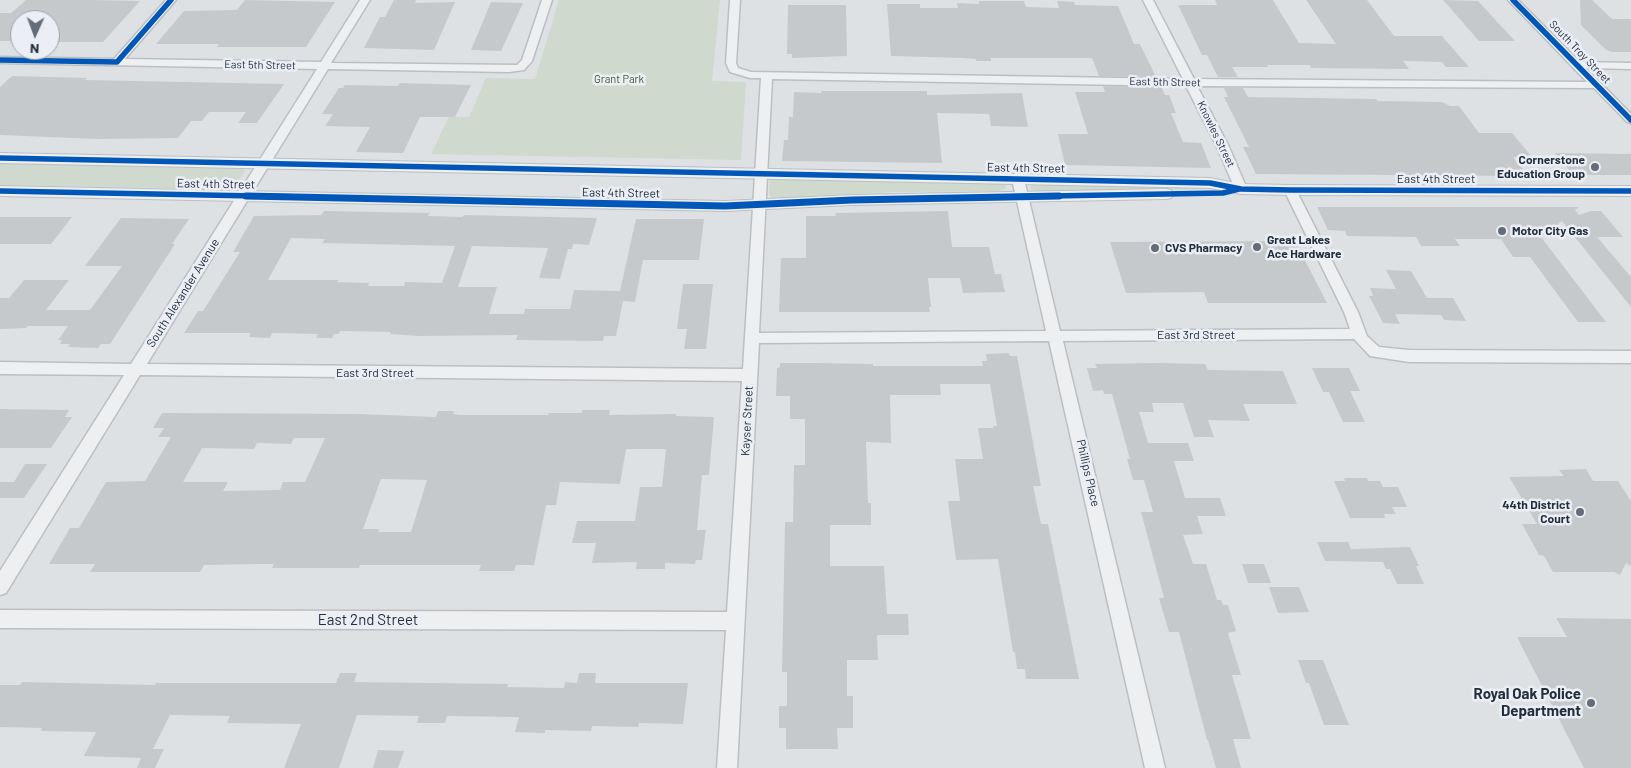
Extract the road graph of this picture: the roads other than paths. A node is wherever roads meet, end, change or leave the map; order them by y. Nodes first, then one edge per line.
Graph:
1 (171, 0) edge
2 (365, 0) edge
3 (547, 0) edge
4 (735, 0) edge
5 (1148, 0) edge
6 (1513, 0) edge
7 (0, 60) edge
8 (117, 62) junction
9 (1578, 65) junction
10 (326, 66) junction
11 (1631, 66) edge
12 (767, 75) junction
13 (1190, 82) junction
14 (1596, 85) junction
15 (1631, 120) edge
16 (0, 158) edge
17 (264, 163) junction
18 (761, 173) junction
19 (1018, 179) junction
20 (1241, 189) junction
21 (0, 190) edge
22 (1290, 190) junction
23 (1631, 191) edge
24 (244, 196) junction
25 (1022, 196) junction
26 (761, 205) junction
27 (1358, 334) junction
28 (1056, 336) junction
29 (752, 338) junction
30 (1631, 357) edge
31 (0, 368) edge
32 (135, 371) junction
33 (750, 375) junction
34 (0, 587) edge
35 (0, 619) edge
36 (735, 621) junction
37 (727, 768) edge
38 (1155, 768) edge

1 - 8 street
2 - 10 street, South Alexander Avenue
3 - 10 street, East 5th Street
4 - 12 street, East 5th Street
5 - 13 street, Knowles Street
6 - 9 street, South Troy Street
7 - 8 street, East 5th Street
8 - 10 street, East 5th Street
9 - 11 street
9 - 14 street, South Troy Street
10 - 17 street, South Alexander Avenue
12 - 13 street, East 5th Street
12 - 18 street, Kayser Street
13 - 14 street, East 5th Street
13 - 20 street, Knowles Street
14 - 15 street, South Troy Street
16 - 17 street, East 4th Street
17 - 18 street, East 4th Street
17 - 24 street, South Alexander Avenue
18 - 19 street, East 4th Street
18 - 26 street, Kayser Street
19 - 20 street, East 4th Street
19 - 25 street, Phillips Place
20 - 22 street, East 4th Street
20 - 25 street, East 4th Street
21 - 24 street, East 4th Street
22 - 23 street, East 4th Street
22 - 27 street
24 - 26 street, East 4th Street
24 - 32 street, South Alexander Avenue
25 - 26 street, East 4th Street
25 - 28 street, Phillips Place
26 - 29 street, Kayser Street
27 - 28 street, East 3rd Street
27 - 30 street
28 - 29 street, East 3rd Street
28 - 38 street, Phillips Place
29 - 33 street, Kayser Street
31 - 32 street, East 3rd Street
32 - 33 street, East 3rd Street
32 - 34 street, South Alexander Avenue
33 - 36 street, Kayser Street
35 - 36 street, East 2nd Street
36 - 37 street, Kayser Street

